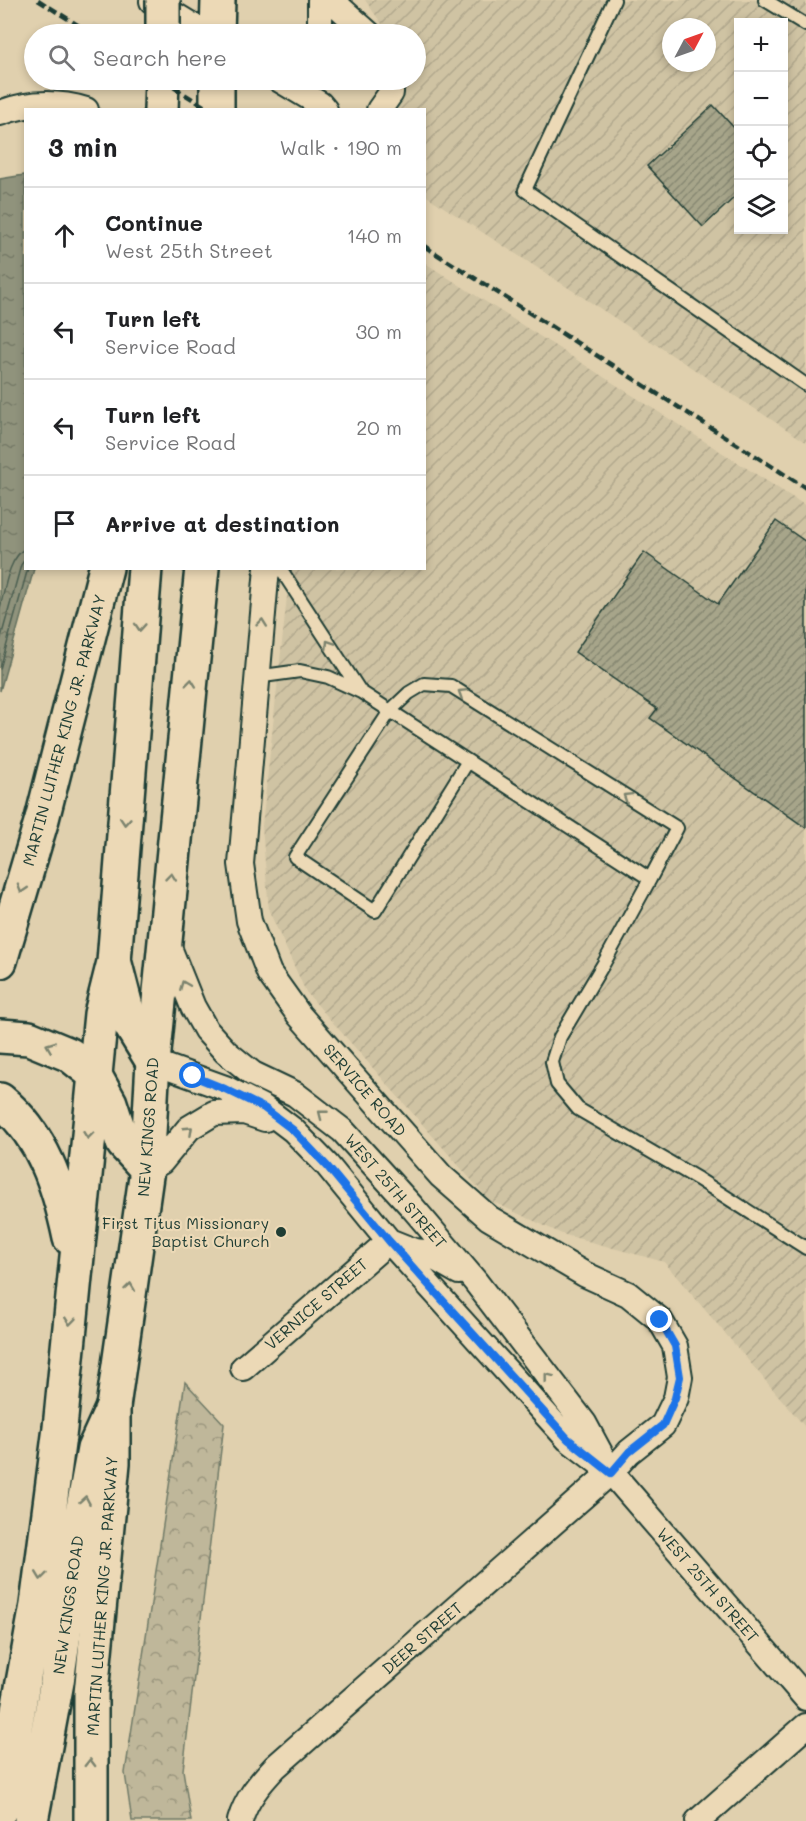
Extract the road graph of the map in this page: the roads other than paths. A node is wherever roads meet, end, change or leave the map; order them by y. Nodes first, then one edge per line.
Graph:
1 (150, 0) edge
2 (163, 0) edge
3 (320, 0) edge
4 (331, 0) edge
5 (614, 0) edge
6 (765, 0) edge
7 (215, 20) edge
8 (163, 24) edge
9 (320, 24) edge
10 (358, 24) edge
11 (806, 24) edge
12 (162, 90) edge
13 (217, 90) edge
14 (296, 90) edge
15 (321, 90) edge
16 (391, 90) edge
17 (322, 107) edge
18 (79, 108) edge
19 (161, 108) edge
20 (217, 108) edge
21 (380, 108) edge
22 (0, 113) edge
23 (806, 385) edge
24 (105, 570) edge
25 (144, 570) edge
26 (202, 570) edge
27 (267, 570) edge
28 (281, 570) edge
29 (256, 677) junction
30 (361, 692) junction
31 (390, 711) junction
32 (468, 762) junction
33 (650, 879) junction
34 (164, 935) junction
35 (0, 961) edge
36 (114, 962) junction
37 (0, 1036) edge
38 (153, 1062) junction
39 (94, 1074) junction
40 (0, 1100) edge
41 (293, 1130) junction
42 (147, 1169) junction
43 (389, 1241) junction
44 (806, 1248) edge
45 (76, 1263) junction
46 (475, 1281) junction
47 (243, 1368) dead end
48 (113, 1407) junction
49 (611, 1473) junction
50 (806, 1698) edge
51 (806, 1725) edge
52 (0, 1810) edge
53 (242, 1816) edge
54 (31, 1821) edge
55 (91, 1821) edge
56 (698, 1821) edge

1 - 7 street
2 - 8 main road, bridge
3 - 9 street
4 - 10 street
5 - 23 lane
6 - 11 lane
12 - 19 main road
13 - 20 main road
14 - 17 street
15 - 17 street
16 - 21 street
18 - 22 street
24 -> 35 main road, MARTIN LUTHER KING JR. PARKWAY
25 -> 36 main road, NEW KINGS ROAD
34 -> 26 main road, NEW KINGS ROAD
29 -> 27 street, SERVICE ROAD
30 -> 28 lane
29 - 30 lane
29 - 49 street, SERVICE ROAD
30 - 31 lane
31 - 32 lane
31 - 32 lane
33 -> 31 lane
32 - 33 lane
33 - 44 lane
34 - 38 main road, NEW KINGS ROAD
46 -> 34 street, WEST 25TH STREET
36 - 38 main road
36 - 39 main road, NEW KINGS ROAD
39 -> 37 main road
38 - 41 street, WEST 25TH STREET
38 - 42 main road, NEW KINGS ROAD
39 - 42 main road
39 -> 45 main road, NEW KINGS ROAD
40 - 45 main road
42 -> 41 street
41 - 43 street, WEST 25TH STREET
48 -> 42 main road, NEW KINGS ROAD
43 - 46 street
43 - 47 street, VERNICE STREET
43 - 49 street, WEST 25TH STREET
45 -> 52 main road, NEW KINGS ROAD
49 -> 46 street, WEST 25TH STREET
54 -> 48 main road, NEW KINGS ROAD
55 -> 48 main road, MARTIN LUTHER KING JR. PARKWAY
49 - 50 street, WEST 25TH STREET
49 - 53 street, DEER STREET
51 - 56 street

